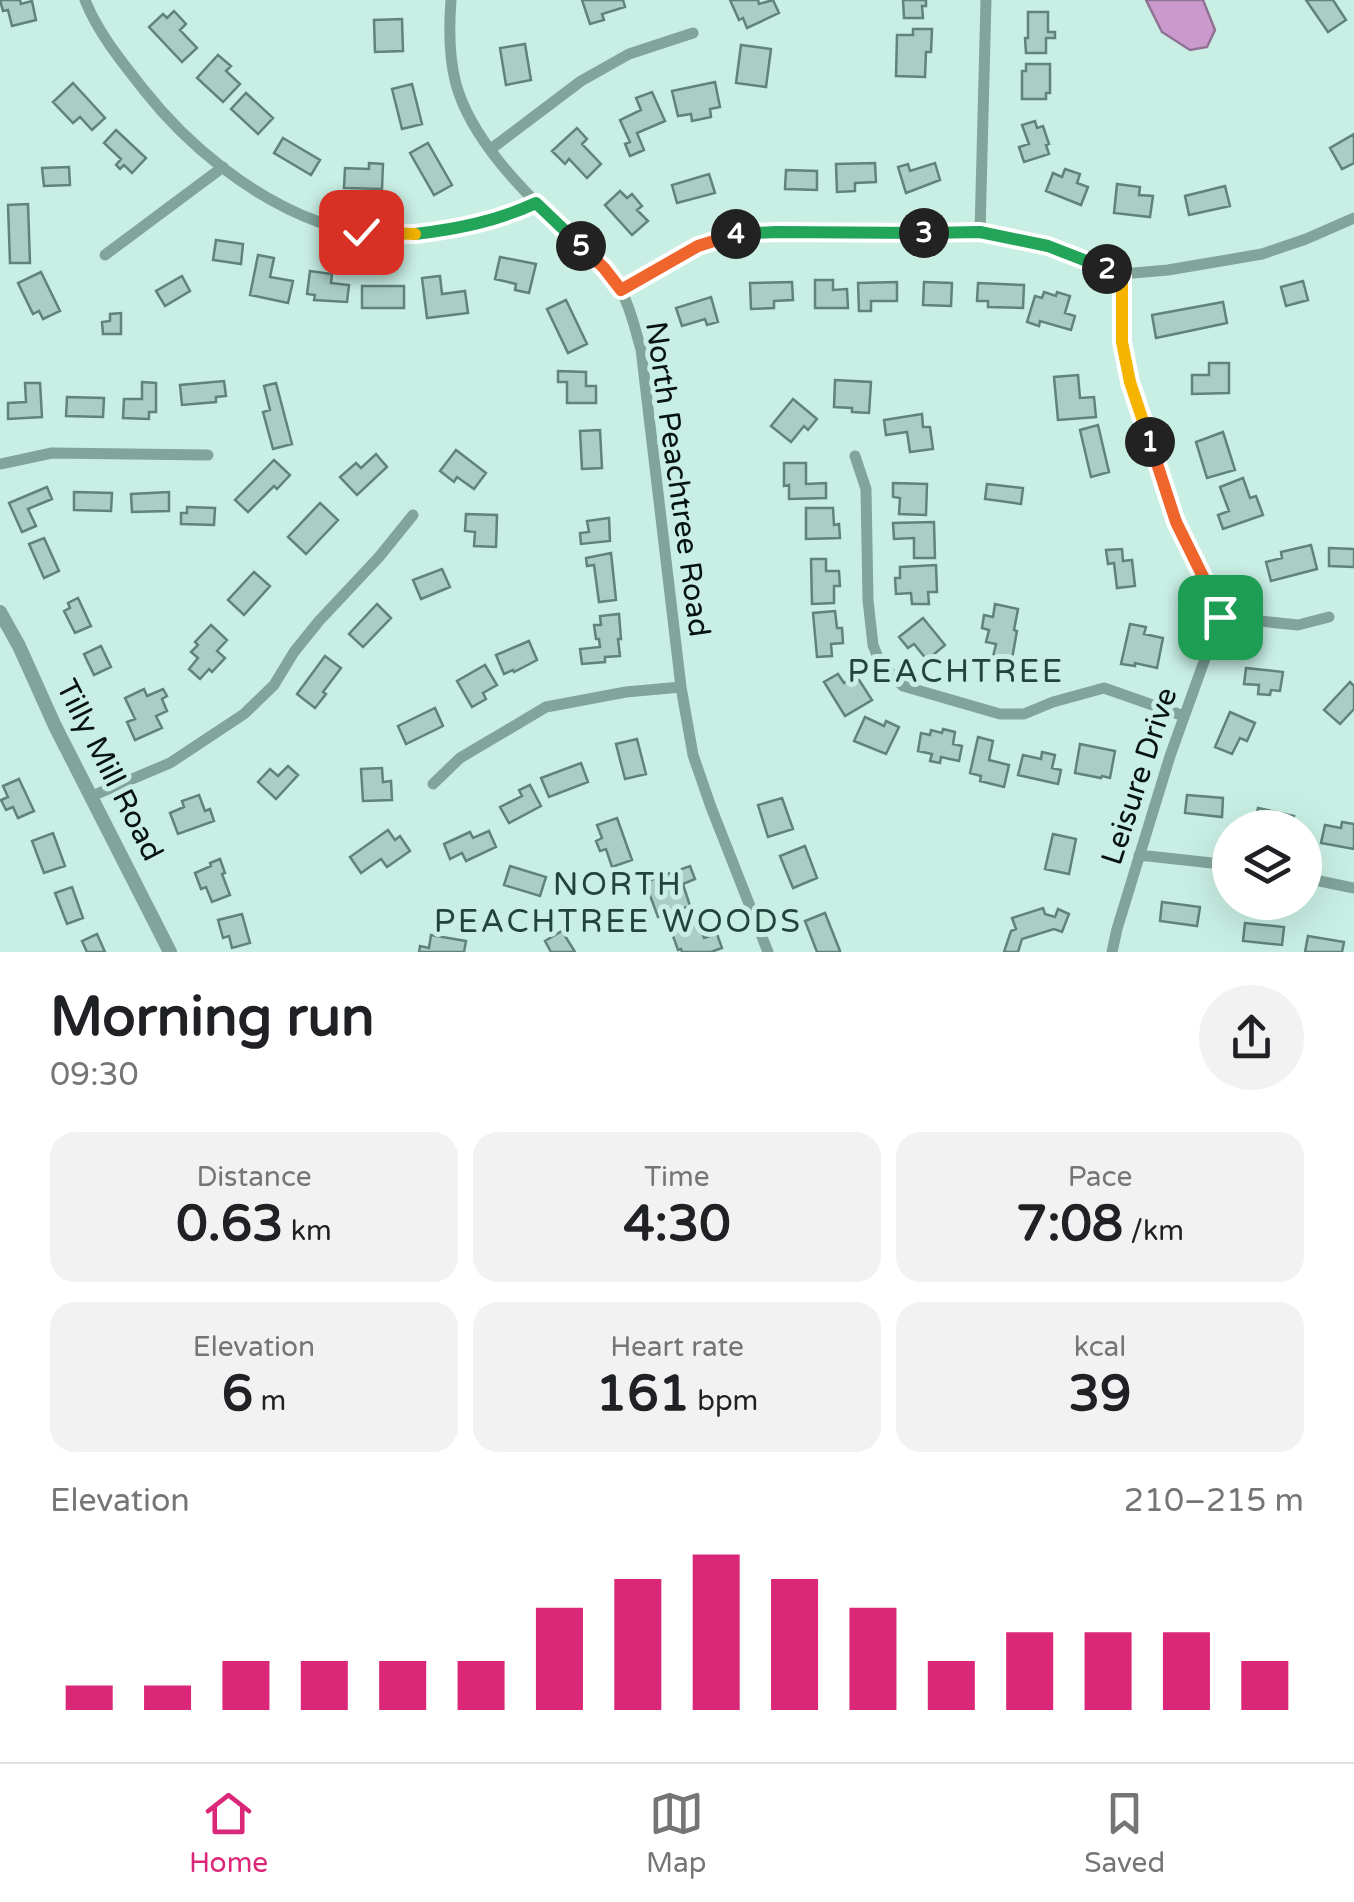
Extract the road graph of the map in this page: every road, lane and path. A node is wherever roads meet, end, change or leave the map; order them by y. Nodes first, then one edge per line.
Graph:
1 (85, 0) edge
2 (451, 0) edge
3 (986, 0) edge
4 (693, 33) dead end
5 (491, 150) junction
6 (223, 167) junction
7 (536, 203) junction
8 (1354, 218) edge
9 (980, 232) junction
10 (105, 255) dead end
11 (1122, 274) junction
12 (621, 290) junction
13 (208, 455) dead end
14 (855, 456) dead end
15 (0, 464) edge
16 (412, 515) dead end
17 (0, 612) edge
18 (1220, 617) junction
19 (1329, 617) dead end
20 (681, 687) junction
21 (1184, 716) junction
22 (433, 784) dead end
23 (92, 796) junction
24 (1139, 854) junction
25 (1212, 863) edge
26 (1322, 881) edge
27 (1354, 888) edge
28 (170, 952) edge
29 (768, 952) edge
30 (1112, 952) edge

1 - 6 street
2 - 5 street, North Peachtree Road
3 - 9 street
4 - 5 street
5 - 7 street, North Peachtree Road
6 - 7 street
6 - 10 street
7 - 12 street, North Peachtree Road
8 - 11 street
9 - 11 street
9 - 12 street
11 - 18 street
12 - 20 street, North Peachtree Road
13 - 15 street
14 - 21 street
16 - 23 street
17 - 23 street, Tilly Mill Road
18 - 19 street
18 - 21 street, Leisure Drive
20 - 22 street
20 - 29 street, North Peachtree Road
21 - 24 street, Leisure Drive
23 - 28 street, Tilly Mill Road
24 - 25 street
24 - 30 street, Leisure Drive
26 - 27 street

